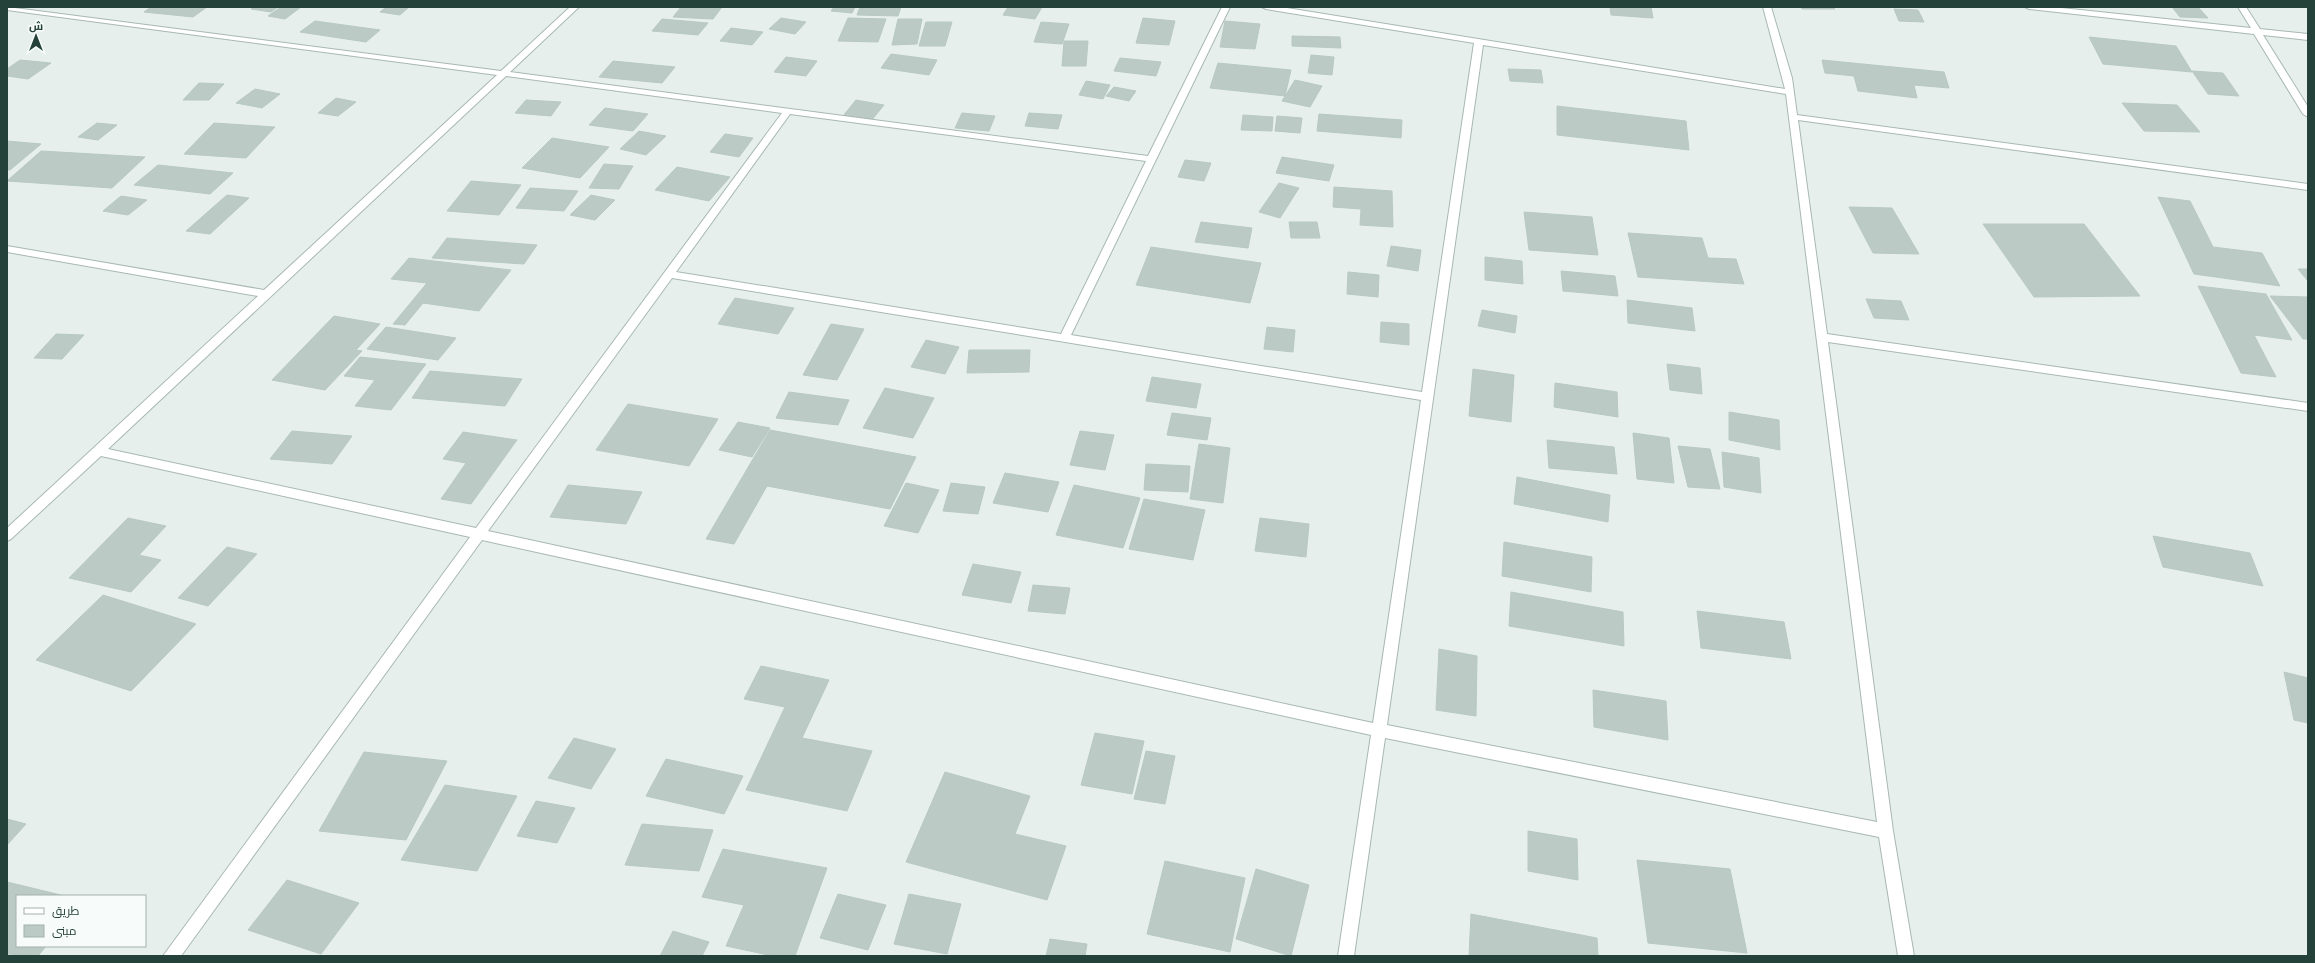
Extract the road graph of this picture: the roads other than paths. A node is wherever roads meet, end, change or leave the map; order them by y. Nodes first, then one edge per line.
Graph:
1 (575, 7) edge
2 (1226, 7) edge
3 (1266, 7) edge
4 (1767, 7) edge
5 (2029, 7) edge
6 (2242, 7) edge
7 (7, 8) edge
8 (2258, 31) junction
9 (2308, 37) edge
10 (1480, 41) junction
11 (503, 74) junction
12 (1790, 92) junction
13 (788, 111) junction
14 (2308, 114) edge
15 (1793, 117) junction
16 (1150, 159) junction
17 (2308, 187) edge
18 (7, 248) edge
19 (669, 274) junction
20 (267, 294) junction
21 (1822, 337) junction
22 (1064, 338) junction
23 (1427, 397) junction
24 (2308, 407) edge
25 (99, 451) junction
26 (479, 534) junction
27 (7, 536) edge
28 (1378, 730) junction
29 (1886, 831) junction
30 (171, 956) edge
31 (1346, 956) edge
32 (1906, 956) edge

1 - 11 street
2 - 16 street
3 - 10 street
4 - 12 street
5 - 8 street
6 - 8 street
7 - 11 street
8 - 9 street
8 - 14 street
10 - 12 street
10 - 23 street
11 - 13 street
11 - 20 street
12 - 15 street
13 - 16 street
13 - 19 street
15 - 17 street
15 - 21 street
16 - 22 street
18 - 20 street
19 - 22 street
19 - 26 street
20 - 25 street
21 - 24 street
21 - 29 street
22 - 23 street
23 - 28 street
25 - 26 street
25 - 27 street
26 - 28 street
26 - 30 street
28 - 29 street
28 - 31 street
29 - 32 street

